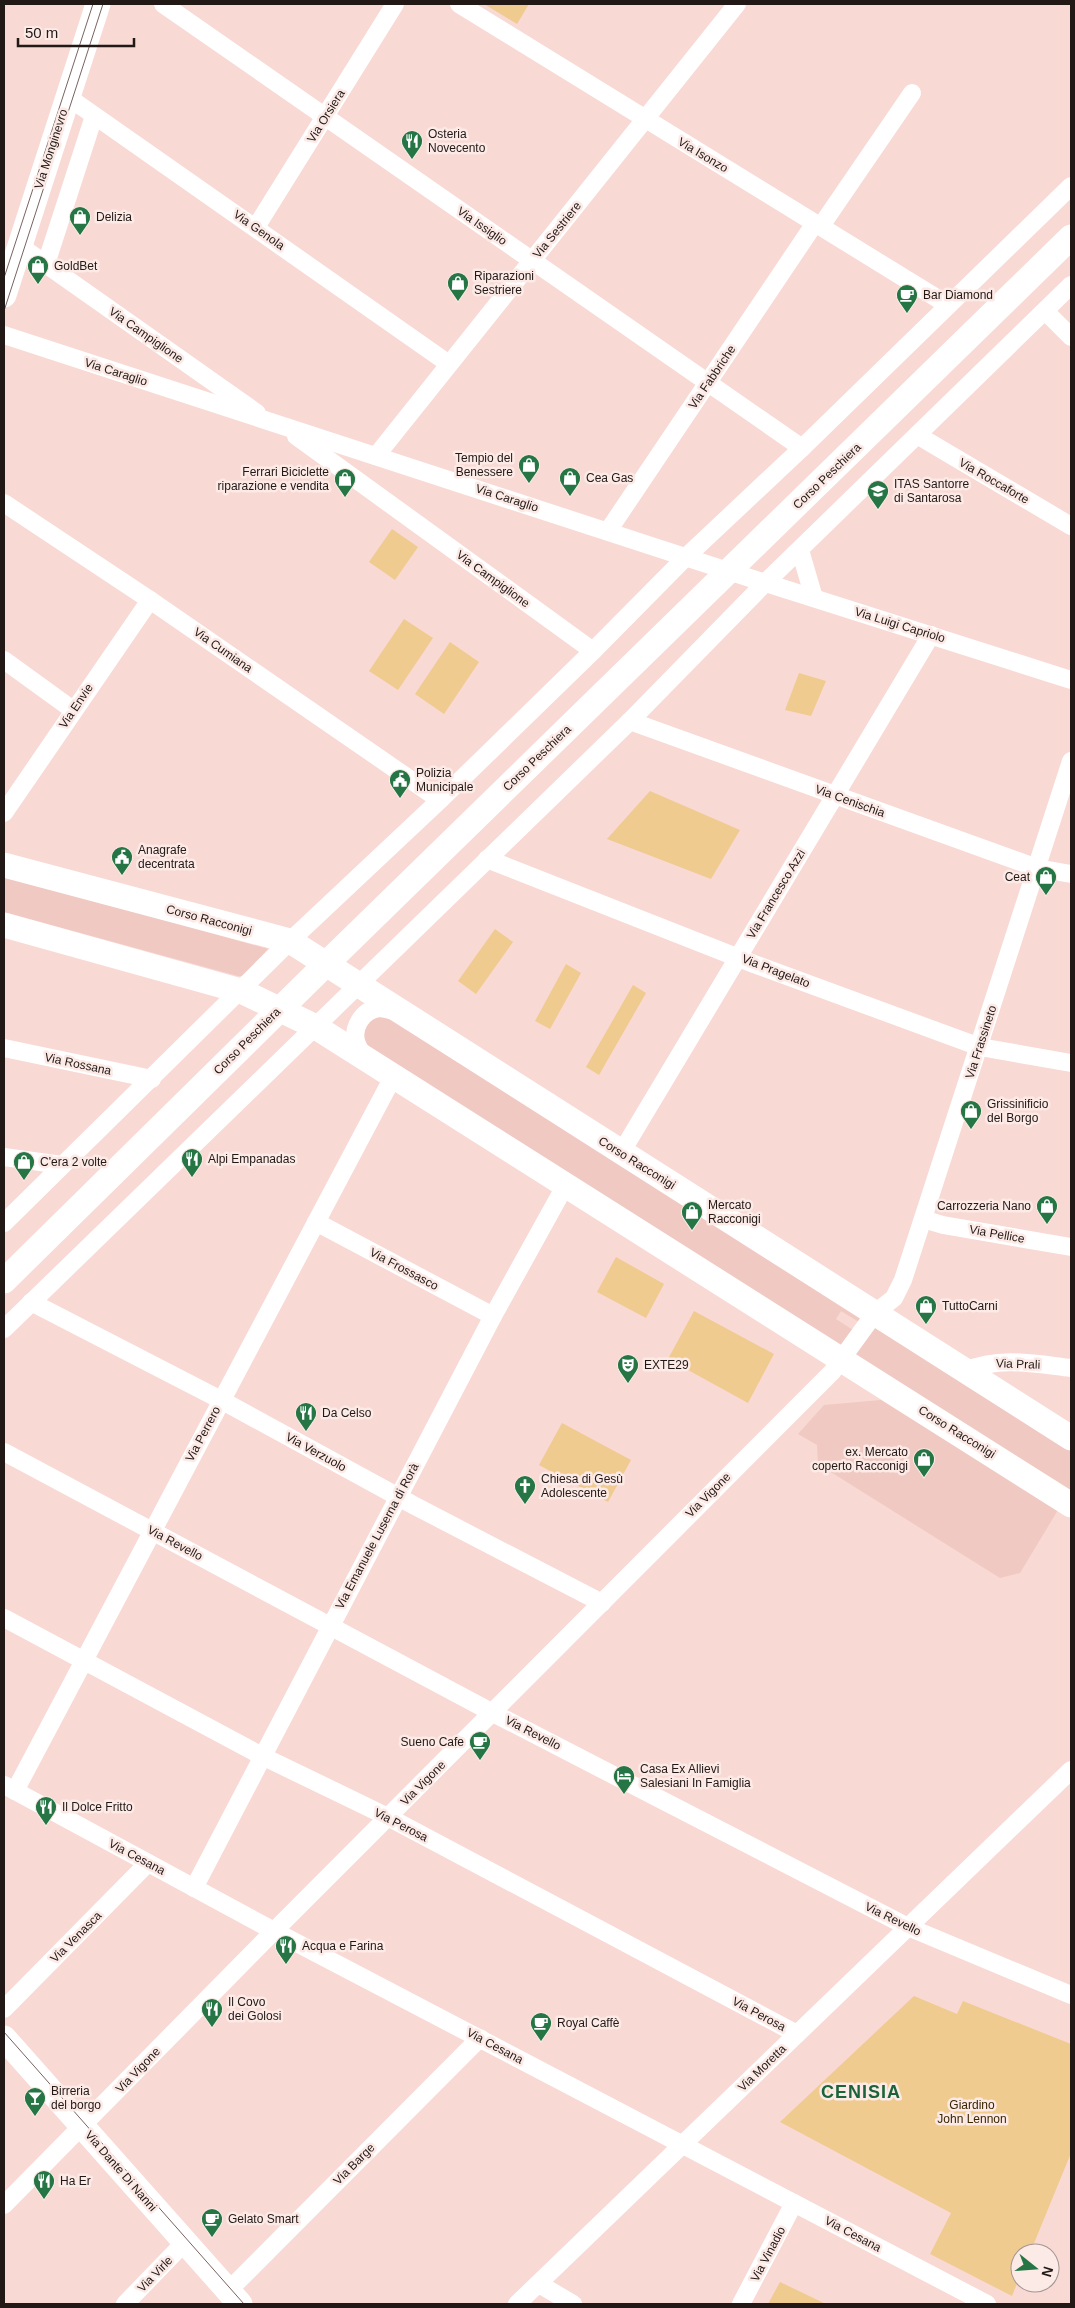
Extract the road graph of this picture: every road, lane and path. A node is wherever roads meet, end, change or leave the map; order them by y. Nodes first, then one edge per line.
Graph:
1 (98, 4) edge
2 (163, 4) edge
3 (395, 4) edge
4 (459, 4) edge
5 (738, 4) edge
6 (912, 93) dead end
7 (68, 96) junction
8 (94, 116) junction
9 (325, 117) junction
10 (645, 120) junction
11 (1071, 186) edge
12 (818, 224) junction
13 (256, 227) junction
14 (1071, 237) edge
15 (20, 246) junction
16 (532, 260) junction
17 (46, 264) junction
18 (1071, 285) edge
19 (4, 295) edge
20 (948, 305) junction
21 (1045, 311) junction
22 (4, 335) edge
23 (1071, 337) edge
24 (450, 364) junction
25 (709, 382) junction
26 (279, 426) junction
27 (917, 435) junction
28 (802, 448) junction
29 (376, 456) junction
30 (4, 503) edge
31 (392, 506) joint
32 (1071, 526) edge
33 (608, 531) junction
34 (800, 550) junction
35 (686, 557) junction
36 (728, 572) junction
37 (766, 583) junction
38 (814, 598) junction
39 (150, 600) junction
40 (931, 635) junction
41 (593, 651) junction
42 (4, 660) edge
43 (1071, 680) edge
44 (73, 710) junction
45 (630, 721) junction
46 (1071, 761) edge
47 (835, 796) junction
48 (440, 800) junction
49 (4, 813) edge
50 (486, 858) junction
51 (4, 865) edge
52 (1037, 868) junction
53 (1071, 874) edge
54 (4, 925) edge
55 (290, 942) junction
56 (738, 957) junction
57 (326, 963) junction
58 (358, 985) junction
59 (241, 991) junction
60 (280, 1008) junction
61 (399, 1012) junction
62 (314, 1026) junction
63 (980, 1047) junction
64 (4, 1048) edge
65 (366, 1060) junction
66 (1071, 1063) edge
67 (393, 1077) junction
68 (152, 1079) junction
69 (621, 1153) junction
70 (4, 1157) edge
71 (62, 1165) junction
72 (565, 1186) junction
73 (923, 1219) junction
74 (4, 1222) edge
75 (316, 1222) junction
76 (1071, 1247) edge
77 (4, 1281) edge
78 (31, 1302) junction
79 (875, 1313) junction
80 (493, 1316) junction
81 (4, 1329) edge
82 (842, 1360) junction
83 (1071, 1368) edge
84 (966, 1371) junction
85 (221, 1400) junction
86 (1071, 1438) edge
87 (4, 1452) edge
88 (398, 1497) junction
89 (1071, 1505) edge
90 (151, 1530) junction
91 (602, 1603) junction
92 (4, 1618) edge
93 (330, 1626) junction
94 (84, 1659) junction
95 (493, 1713) junction
96 (262, 1756) junction
97 (1071, 1770) edge
98 (9, 1788) edge
99 (388, 1817) junction
100 (148, 1863) junction
101 (194, 1888) junction
102 (908, 1927) junction
103 (274, 1931) junction
104 (1071, 1995) edge
105 (4, 2009) edge
106 (798, 2034) junction
107 (4, 2038) edge
108 (480, 2038) junction
109 (83, 2127) junction
110 (682, 2145) junction
111 (794, 2203) junction
112 (4, 2205) edge
113 (184, 2243) junction
114 (538, 2284) junction
115 (234, 2298) edge
116 (968, 2300) edge
117 (125, 2304) edge
118 (517, 2304) edge
119 (573, 2304) edge
120 (741, 2304) edge
121 (987, 2304) edge

1 - 7 street, Via Monginevro
2 - 9 street, Via Issiglio
3 - 9 street, Via Orsiera
4 - 10 street, Via Isonzo
5 - 10 street, Via Sestriere
6 - 12 street, Via Fabbriche
7 - 8 street, Via Genola
7 - 15 street, Via Monginevro
8 - 13 street, Via Genola
8 - 17 street
9 - 13 street, Via Orsiera
9 - 16 street, Via Issiglio
10 - 12 street, Via Isonzo
10 - 16 street, Via Sestriere
11 - 20 street
12 - 20 street, Via Isonzo
12 - 25 street, Via Fabbriche
13 - 24 street, Via Genola
14 - 36 street, Corso Peschiera
15 - 17 street, Via Campiglione
15 - 19 street, Via Monginevro
16 - 24 street, Via Sestriere
16 - 25 street, Via Issiglio
17 - 26 street, Via Campiglione
18 - 21 street
20 - 28 street
21 - 23 street
21 - 27 street
22 - 26 street, Via Caraglio
24 - 29 street, Via Sestriere
25 - 28 street, Via Issiglio
25 - 33 street, Via Fabbriche
26 - 29 street, Via Caraglio
26 - 31 street, Via Caraglio
27 - 32 street, Via Roccaforte
27 - 34 street
28 - 35 street
29 - 33 street, Via Caraglio
30 - 39 street, Via Cumiana
31 - 41 street, Via Campiglione
33 - 35 street, Via Caraglio
34 - 37 street
34 - 38 street
35 - 36 street, Via Caraglio
35 - 41 street
36 - 37 street, Via Luigi Capriolo
36 - 57 street, Corso Peschiera
37 - 38 street, Via Luigi Capriolo
37 - 45 street
38 - 40 street, Via Luigi Capriolo
39 - 44 street, Via Envie
39 - 48 street, Via Cumiana
40 - 43 street, Via Luigi Capriolo
40 - 47 street, Via Francesco Azzi
41 - 48 street
42 - 44 street
44 - 49 street, Via Envie
45 - 47 street, Via Cenischia
45 - 50 street
46 - 52 street, Via Frassineto
47 - 52 street, Via Cenischia
47 - 56 street, Via Francesco Azzi
48 - 55 street
50 - 56 street, Via Pragelato
50 - 58 street
51 - 55 street, Corso Racconigi
52 - 53 street, Via Cenischia
52 - 63 street, Via Frassineto
54 - 59 street, Corso Racconigi
55 - 57 street, Corso Racconigi
55 - 59 street
56 - 63 street, Via Pragelato
56 - 69 street, Via Francesco Azzi
57 - 58 street, Corso Racconigi
57 - 60 street, Corso Peschiera
58 - 61 street, Corso Racconigi
58 - 62 street
59 - 60 street, Corso Racconigi
59 - 68 street
60 - 62 street, Corso Racconigi
60 - 77 street, Corso Peschiera
61 - 65 street, Corso Racconigi
61 - 69 street, Corso Racconigi
62 - 65 street, Corso Racconigi
62 - 78 street
63 - 66 street, Via Pragelato
63 - 73 street, Via Frassineto
64 - 68 street, Via Rossana
65 - 67 street, Corso Racconigi
67 - 72 street, Corso Racconigi
67 - 75 street, Via Perrero
68 - 71 street
69 - 79 street, Corso Racconigi
70 - 71 street
71 - 74 street
72 - 80 street, Via Emanuele Luserna di Rorà
72 - 82 street, Corso Racconigi
73 - 76 street, Via Pellice
73 - 79 street, Via Frassineto
75 - 80 street, Via Frossasco
75 - 85 street, Via Perrero
78 - 81 street
78 - 85 street, Via Verzuolo
79 - 82 street
79 - 84 street, Corso Racconigi
80 - 88 street, Via Emanuele Luserna di Rorà
82 - 89 street, Corso Racconigi
82 - 91 street, Via Vigone
83 - 84 street, Via Prali
84 - 86 street, Corso Racconigi
85 - 88 street, Via Verzuolo
85 - 90 street, Via Perrero
87 - 90 street, Via Revello
88 - 91 street, Via Verzuolo
88 - 93 street, Via Emanuele Luserna di Rorà
90 - 93 street, Via Revello
90 - 94 street, Via Perrero
91 - 95 street, Via Vigone
92 - 94 street, Via Perosa
93 - 95 street, Via Revello
93 - 96 street, Via Emanuele Luserna di Rorà
94 - 96 street, Via Perosa
94 - 98 street, Via Perrero
95 - 99 street, Via Vigone
95 - 102 street, Via Revello
96 - 99 street, Via Perosa
96 - 101 street, Via Emanuele Luserna di Rorà
97 - 102 street, Via Moretta
98 - 100 street, Via Cesana
99 - 103 street, Via Vigone
99 - 106 street, Via Perosa
100 - 101 street, Via Cesana
100 - 105 street, Via Venasca
101 - 103 street, Via Cesana
102 - 104 street, Via Revello
102 - 106 street, Via Moretta
103 - 108 street, Via Cesana
103 - 109 street, Via Vigone
106 - 110 street, Via Moretta
107 - 109 street, Via Dante Di Nanni
108 - 110 street, Via Cesana
108 - 115 street, Via Barge
109 - 112 street, Via Vigone
109 - 113 street, Via Dante Di Nanni
110 - 111 street, Via Cesana
110 - 114 street, Via Moretta
111 - 116 street, Via Cesana
111 - 120 street, Via Vinadio
113 - 115 street, Via Dante Di Nanni
113 - 117 street, Via Virle
114 - 118 street, Via Moretta
114 - 119 street
116 - 121 street, Via Cesana

